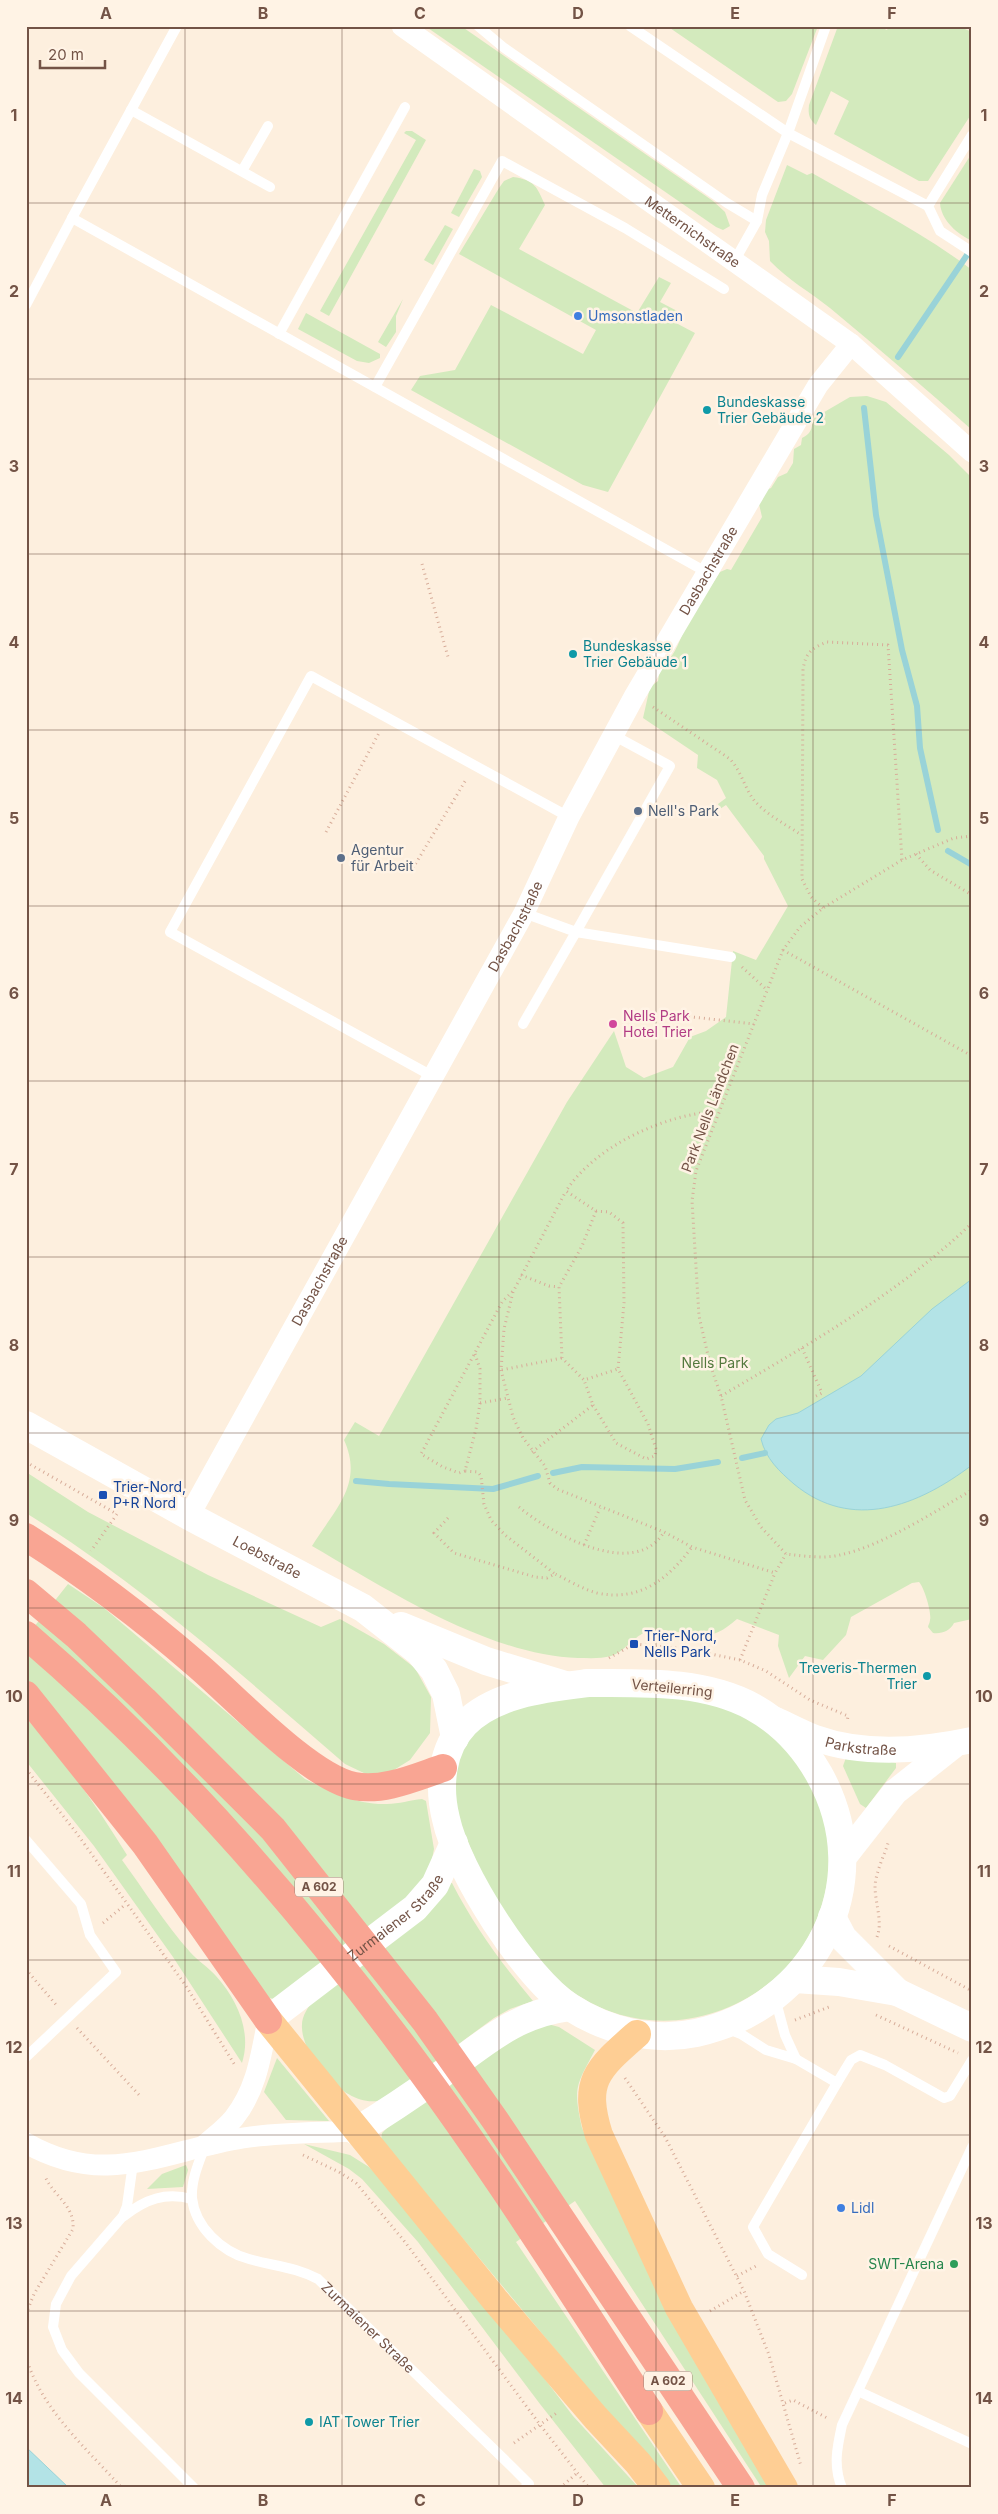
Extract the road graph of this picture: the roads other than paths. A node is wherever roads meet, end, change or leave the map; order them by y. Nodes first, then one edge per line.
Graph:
1 (177, 26) edge
2 (402, 26) edge
3 (478, 26) edge
4 (630, 26) edge
5 (826, 26) edge
6 (405, 107) dead end
7 (131, 110) junction
8 (268, 126) dead end
9 (788, 133) junction
10 (972, 135) edge
11 (242, 172) junction
12 (270, 187) dead end
13 (928, 206) junction
14 (72, 218) junction
15 (757, 221) junction
16 (972, 252) edge
17 (736, 260) junction
18 (724, 289) dead end
19 (26, 305) edge
20 (279, 334) junction
21 (851, 344) junction
22 (375, 387) junction
23 (972, 452) edge
24 (708, 573) junction
25 (613, 734) junction
26 (569, 816) junction
27 (524, 913) junction
28 (576, 932) junction
29 (731, 957) road end
30 (523, 1024) dead end
31 (432, 1076) junction
32 (26, 1425) edge
33 (189, 1516) junction
34 (26, 1537) edge
35 (30, 1596) edge
36 (363, 1608) junction
37 (26, 1635) edge
38 (567, 1686) junction
39 (26, 1696) edge
40 (770, 1717) junction
41 (455, 1738) junction
42 (964, 1742) edge
43 (443, 1768) junction
44 (26, 1840) edge
45 (454, 1842) junction
46 (844, 1857) junction
47 (832, 1918) junction
48 (795, 1979) junction
49 (897, 1992) junction
50 (775, 1997) junction
51 (569, 2006) junction
52 (268, 2020) junction
53 (721, 2027) junction
54 (972, 2028) edge
55 (637, 2034) junction
56 (26, 2057) edge
57 (968, 2058) edge
58 (796, 2059) junction
59 (836, 2083) junction
60 (356, 2131) junction
61 (206, 2145) junction
62 (33, 2147) edge
63 (972, 2147) edge
64 (133, 2163) junction
65 (192, 2199) junction
66 (123, 2216) junction
67 (802, 2275) dead end
68 (858, 2391) junction
69 (649, 2411) joint
70 (972, 2444) edge
71 (794, 2481) edge
72 (194, 2488) edge
73 (525, 2488) edge
74 (657, 2488) edge
75 (701, 2488) edge
76 (741, 2488) edge
77 (842, 2488) edge

1 - 7 lane
2 - 17 street, Metternichstraße
3 - 15 lane
4 - 9 lane
5 - 9 lane
6 - 20 lane
7 - 11 lane
7 - 14 lane
8 - 11 lane
9 - 13 lane
9 - 15 lane
10 - 13 lane
11 - 12 lane
13 - 16 lane
14 - 19 lane
14 - 20 lane
15 - 17 lane
17 - 21 street, Metternichstraße
18 - 22 lane
20 - 22 lane
21 - 23 street, Metternichstraße
21 - 24 street, Dasbachstraße
22 - 24 lane
24 - 25 street, Dasbachstraße
25 - 26 street, Dasbachstraße
25 - 28 lane
26 - 27 street, Dasbachstraße
26 - 31 lane
27 - 28 lane
27 - 31 street, Dasbachstraße
28 - 29 lane
28 - 30 lane
31 - 33 street, Dasbachstraße
32 - 33 main road, Loebstraße
33 - 36 main road, Loebstraße
34 - 43 highway
35 - 76 highway, A 602
36 - 38 main road
36 - 41 main road, Loebstraße
37 - 69 highway, A 602
38 - 40 main road, Verteilerring
38 - 41 main road, Verteilerring
39 - 52 highway
40 - 42 street, Parkstraße
40 - 46 main road, Verteilerring
41 - 43 main road, Verteilerring
42 - 46 street, Parkstraße
43 - 45 main road, Verteilerring
44 - 56 lane
45 - 51 main road, Verteilerring
45 - 52 main road, Zurmaiener Straße
46 - 47 main road, Verteilerring
47 - 48 main road, Verteilerring
47 - 49 main road
48 - 49 main road
48 - 50 main road, Verteilerring
49 - 54 main road
50 - 53 main road, Verteilerring
50 - 58 lane
51 - 55 main road, Verteilerring
51 - 60 main road
52 - 60 main road
52 - 61 street
53 - 55 main road, Verteilerring
53 - 58 lane
55 - 71 main road
57 - 59 lane
58 - 59 lane
59 - 67 lane
60 - 61 street
60 - 74 main road
61 - 64 street
61 - 65 lane
62 - 64 street
63 - 68 lane
64 - 66 lane
65 - 66 lane
65 - 73 lane, Zurmaiener Straße
66 - 72 lane
68 - 70 lane
68 - 77 lane
69 - 75 main road, A 602

